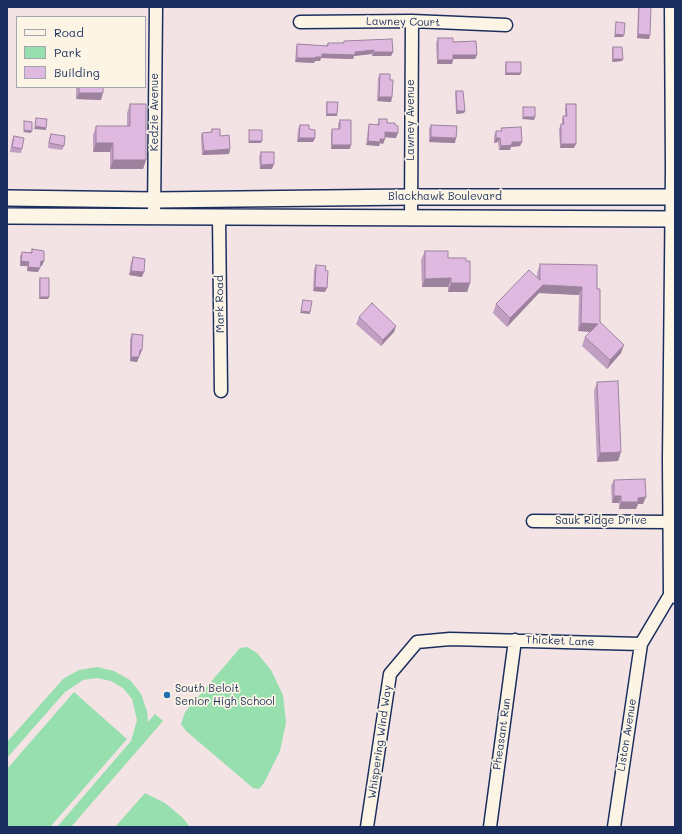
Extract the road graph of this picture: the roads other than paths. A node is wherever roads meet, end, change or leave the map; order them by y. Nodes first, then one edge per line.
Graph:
1 (156, 7) edge
2 (671, 7) edge
3 (412, 21) junction
4 (300, 22) dead end
5 (506, 25) dead end
6 (411, 197) junction
7 (673, 197) edge
8 (7, 198) edge
9 (154, 200) junction
10 (7, 216) edge
11 (154, 217) junction
12 (219, 217) junction
13 (411, 218) junction
14 (673, 219) edge
15 (221, 391) dead end
16 (533, 521) dead end
17 (669, 522) junction
18 (672, 596) edge
19 (514, 640) junction
20 (417, 642) joint
21 (641, 644) junction
22 (367, 827) edge
23 (490, 827) edge
24 (614, 827) edge

1 - 9 street, Kedzie Avenue
2 - 7 street
3 - 4 street, Lawney Court
3 - 5 street, Lawney Court
3 - 6 street, Lawney Avenue
6 - 7 main road, Blackhawk Boulevard
6 - 9 main road, Blackhawk Boulevard
6 - 13 street, Lawney Avenue
7 - 14 street
8 - 9 main road, Blackhawk Boulevard
9 - 11 street, Kedzie Avenue
10 - 11 main road, Blackhawk Boulevard
11 - 12 main road, Blackhawk Boulevard
12 - 13 main road, Blackhawk Boulevard
12 - 15 street, Mark Road
13 - 14 main road, Blackhawk Boulevard
14 - 17 street
16 - 17 street, Sauk Ridge Drive
17 - 18 street
18 - 21 street
19 - 20 street, Thicket Lane
19 - 21 street, Thicket Lane
19 - 23 street, Pheasant Run
20 - 22 street, Whispering Wind Way
21 - 24 street, Liston Avenue

